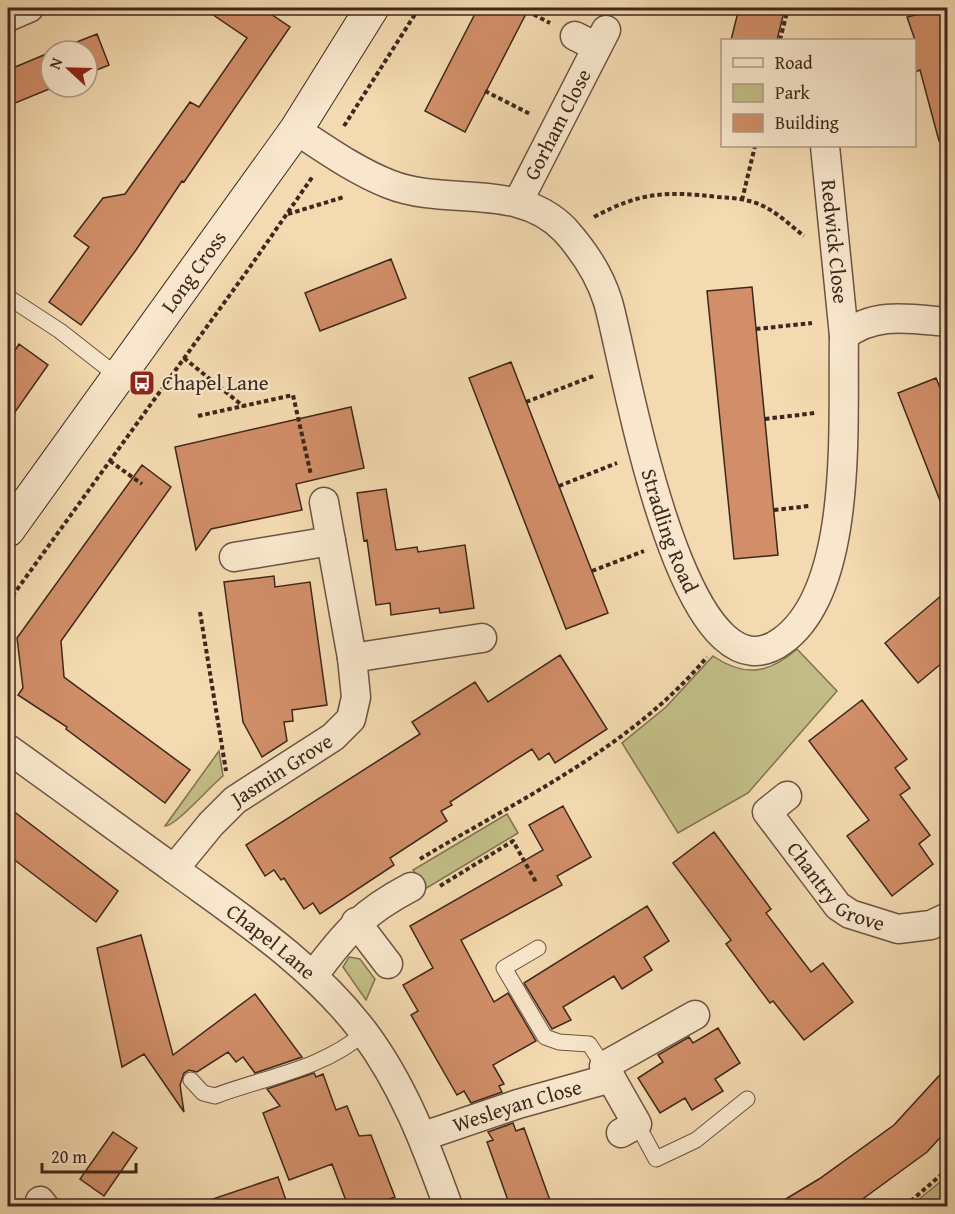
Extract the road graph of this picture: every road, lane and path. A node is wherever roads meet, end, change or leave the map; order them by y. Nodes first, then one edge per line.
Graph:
1 (29, 8) edge
2 (372, 8) edge
3 (419, 8) edge
4 (788, 8) edge
5 (8, 16) edge
6 (593, 38) dead end
7 (780, 39) edge
8 (485, 91) dead end
9 (556, 128) junction
10 (296, 130) junction
11 (755, 147) edge
12 (825, 147) edge
13 (329, 152) junction
14 (388, 184) junction
15 (742, 200) junction
16 (518, 202) junction
17 (608, 210) dead end
18 (286, 214) junction
19 (806, 238) dead end
20 (8, 297) edge
21 (948, 322) edge
22 (844, 328) junction
23 (756, 329) dead end
24 (184, 358) junction
25 (622, 365) junction
26 (120, 378) junction
27 (526, 402) dead end
28 (243, 406) junction
29 (842, 411) junction
30 (198, 416) dead end
31 (765, 419) dead end
32 (645, 453) junction
33 (110, 461) junction
34 (142, 484) dead end
35 (559, 486) dead end
36 (324, 502) joint
37 (8, 530) edge
38 (671, 540) junction
39 (331, 541) junction
40 (234, 557) dead end
41 (592, 571) dead end
42 (8, 602) edge
43 (200, 612) dead end
44 (482, 638) dead end
45 (722, 638) junction
46 (352, 658) junction
47 (8, 749) edge
48 (787, 796) dead end
49 (231, 805) junction
50 (419, 860) dead end
51 (174, 869) junction
52 (537, 884) dead end
53 (411, 887) joint
54 (948, 917) edge
55 (356, 922) junction
56 (538, 948) dead end
57 (388, 964) dead end
58 (313, 976) junction
59 (695, 1015) dead end
60 (364, 1033) junction
61 (608, 1072) junction
62 (191, 1080) dead end
63 (747, 1099) dead end
64 (629, 1128) joint
65 (424, 1136) junction
66 (948, 1169) edge
67 (448, 1206) edge
68 (905, 1206) edge

1 - 5 street
2 - 10 street, Long Cross
3 - 13 path
4 - 7 path
6 - 9 street, Gorham Close
8 - 9 path
9 - 16 street, Gorham Close
10 - 13 street, Stradling Road
10 - 26 street, Long Cross
11 - 15 path
12 - 22 street, Redwick Close
13 - 14 street, Stradling Road
13 - 18 path
14 - 16 street, Stradling Road
14 - 18 path
15 - 17 path
15 - 19 path
16 - 25 street, Stradling Road
18 - 24 path
20 - 26 lane
21 - 22 street
22 - 23 path
22 - 29 street
24 - 28 path
24 - 33 path
25 - 27 path
25 - 32 street, Stradling Road
26 - 37 street, Long Cross
28 - 30 path
28 - 36 path
29 - 31 path
29 - 45 street
32 - 35 path
32 - 38 street, Stradling Road
33 - 34 path
33 - 42 path
36 - 39 street, Jasmin Grove
38 - 41 path
38 - 45 street, Stradling Road
39 - 40 street
39 - 46 street, Jasmin Grove
43 - 49 path
44 - 46 street
45 - 50 path
46 - 49 street, Jasmin Grove
47 - 51 street, Chapel Lane
48 - 54 street, Chantry Grove
49 - 51 street, Jasmin Grove
51 - 58 street, Chapel Lane
52 - 53 path
53 - 55 street
55 - 57 street
55 - 58 street
56 - 61 lane, Wesleyan Close
58 - 60 street, Chapel Lane
59 - 61 street, Wesleyan Close
60 - 62 lane
60 - 65 street, Chapel Lane
61 - 64 street, Wesleyan Close
61 - 65 street, Wesleyan Close
63 - 64 lane, Wesleyan Close
65 - 67 street, Chapel Lane
66 - 68 path

